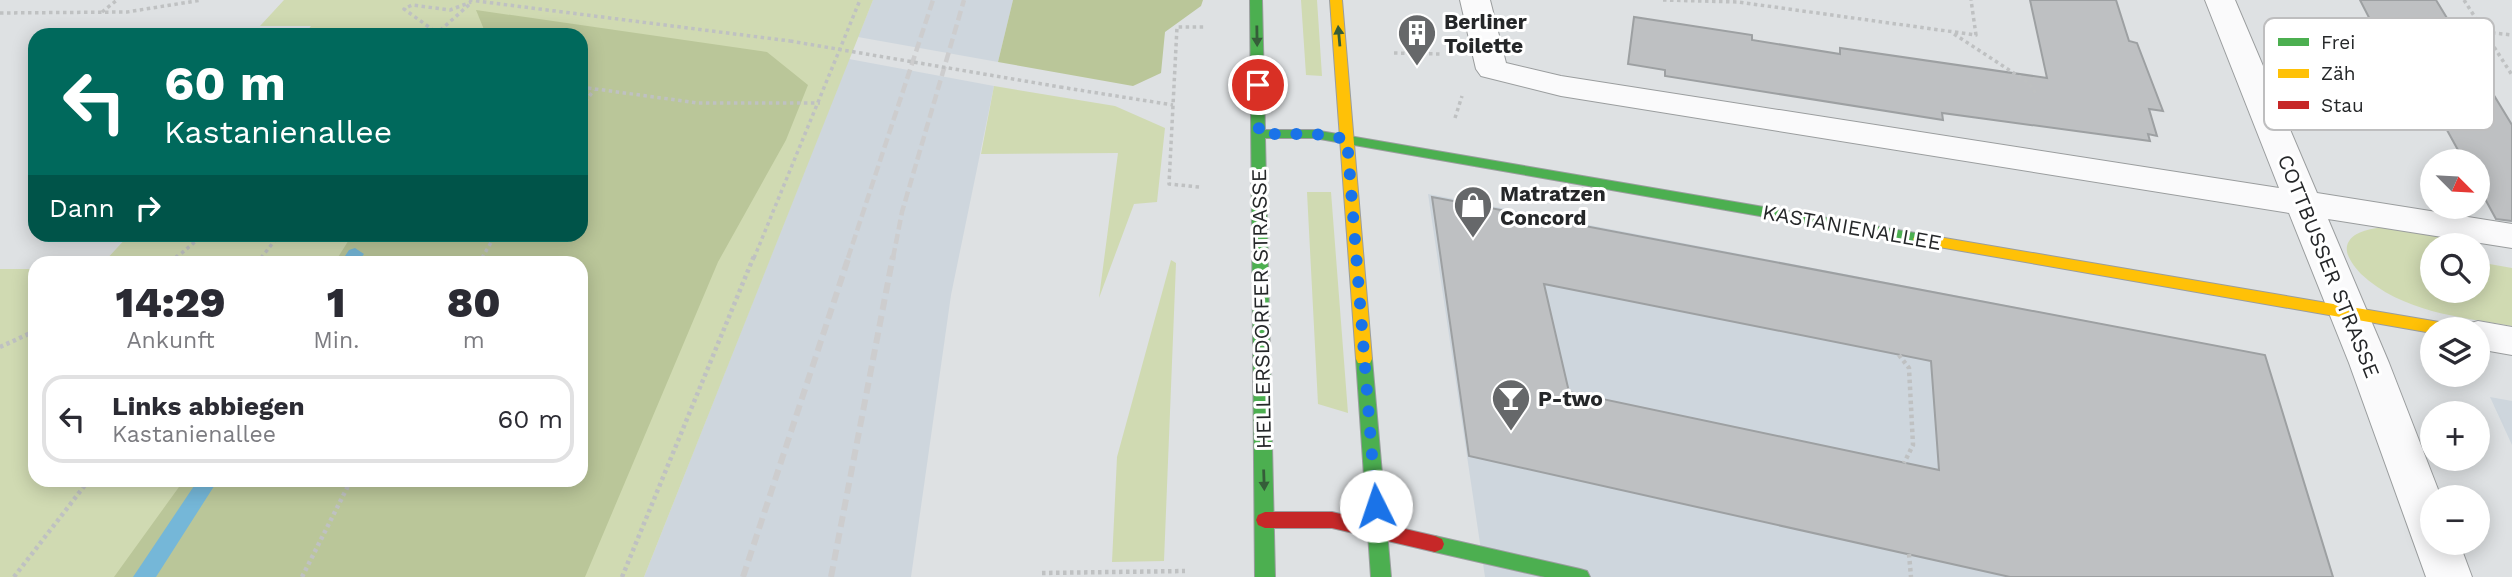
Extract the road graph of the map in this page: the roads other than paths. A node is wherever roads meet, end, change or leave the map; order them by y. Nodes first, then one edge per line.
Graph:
1 (1256, 0) edge
2 (1336, 0) edge
3 (1475, 0) edge
4 (2220, 0) edge
5 (2264, 108) edge
6 (2273, 130) edge
7 (1259, 134) junction
8 (1347, 139) junction
9 (2303, 203) junction
10 (2512, 236) edge
11 (2348, 312) junction
12 (2420, 325) edge
13 (2490, 337) edge
14 (2512, 341) edge
15 (2420, 501) edge
16 (1265, 520) junction
17 (1377, 530) junction
18 (2441, 555) edge
19 (1265, 577) edge
20 (1381, 577) edge
21 (1580, 577) edge
22 (2449, 577) edge

1 -> 7 main road, HELLERSDORFER STRASSE
8 -> 2 main road
3 - 9 street
4 - 5 street, COTTBUSSER STRASSE
6 - 9 street, COTTBUSSER STRASSE
7 - 8 main road, KASTANIENALLEE
7 -> 16 main road, HELLERSDORFER STRASSE
8 - 11 main road, KASTANIENALLEE
8 - 17 main road
9 - 10 street
9 - 11 street, COTTBUSSER STRASSE
11 - 12 main road, KASTANIENALLEE
11 - 15 street, COTTBUSSER STRASSE
13 - 14 street
16 - 17 main road
16 - 19 main road, HELLERSDORFER STRASSE
17 - 20 main road
17 - 21 main road
18 - 22 street

